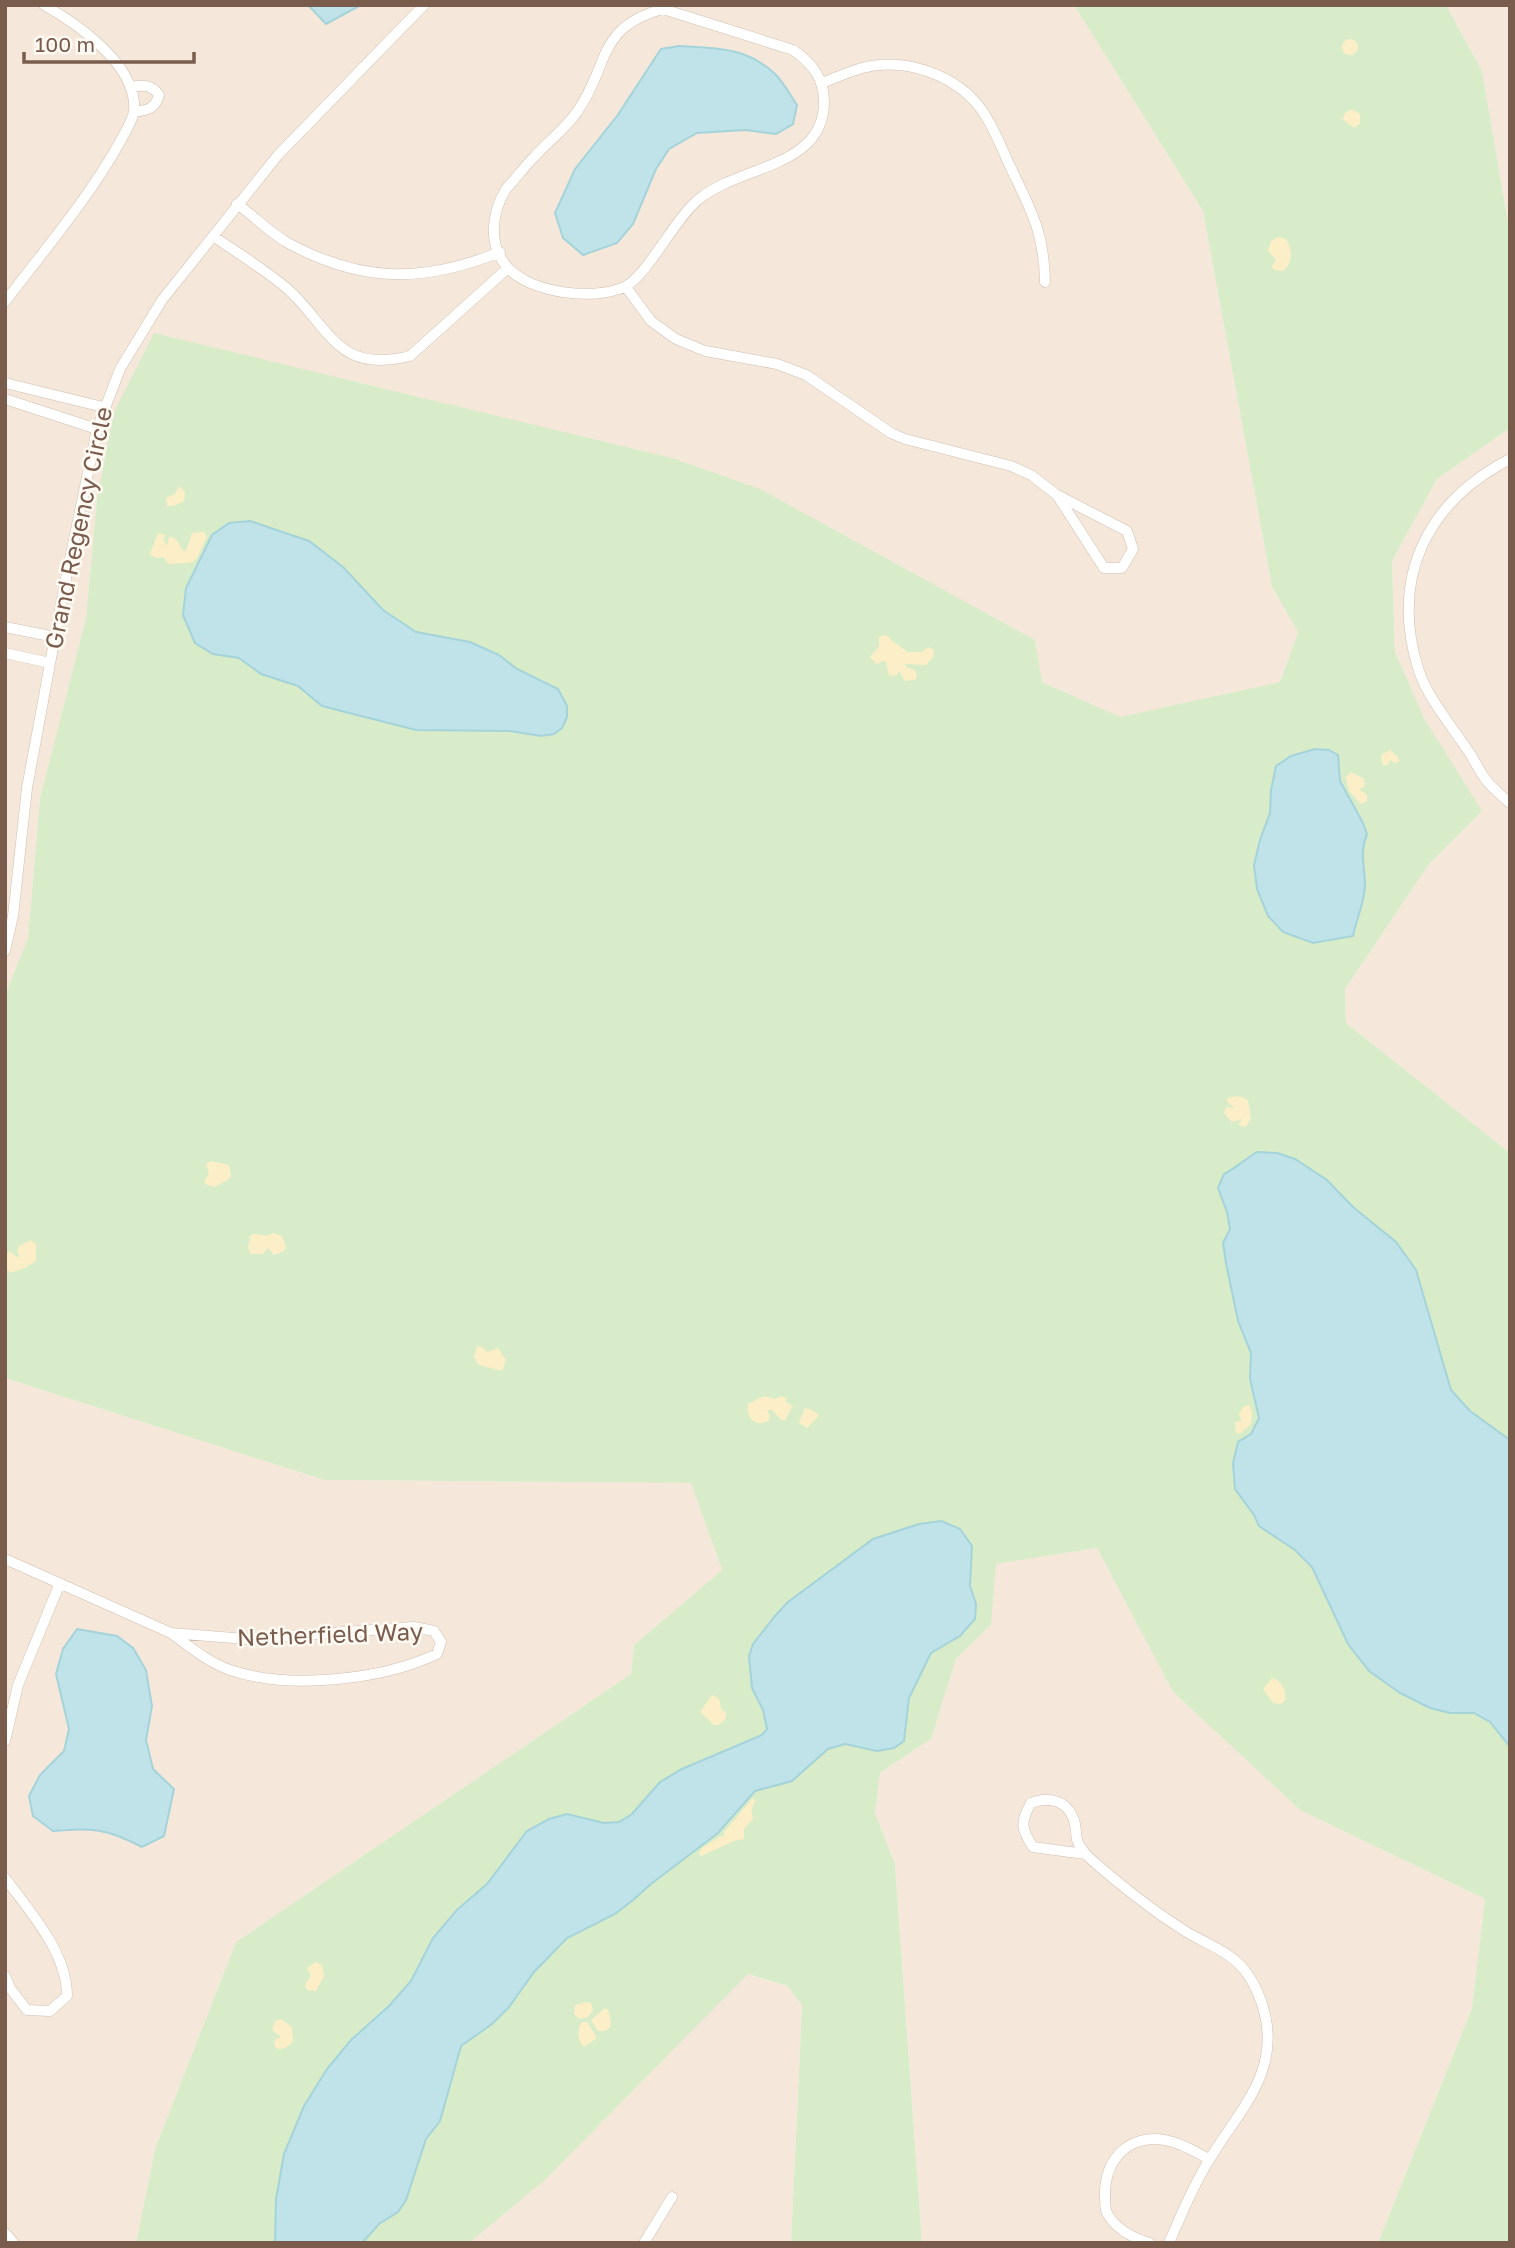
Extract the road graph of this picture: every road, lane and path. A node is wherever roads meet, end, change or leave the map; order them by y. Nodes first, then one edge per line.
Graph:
1 (44, 5) edge
2 (424, 5) edge
3 (664, 7) edge
4 (822, 83) junction
5 (130, 87) junction
6 (134, 111) junction
7 (237, 204) junction
8 (213, 236) junction
9 (499, 252) junction
10 (508, 268) junction
11 (1045, 282) dead end
12 (626, 287) junction
13 (5, 302) edge
14 (5, 383) edge
15 (5, 399) edge
16 (103, 407) junction
17 (97, 429) junction
18 (1510, 459) edge
19 (1056, 495) junction
20 (5, 626) edge
21 (55, 637) junction
22 (5, 653) edge
23 (50, 663) junction
24 (1510, 803) edge
25 (5, 951) edge
26 (5, 1559) edge
27 (60, 1583) junction
28 (171, 1633) junction
29 (5, 1741) edge
30 (1085, 1854) junction
31 (5, 1878) edge
32 (5, 1976) edge
33 (1209, 2159) junction
34 (673, 2197) dead end
35 (5, 2233) edge
36 (14, 2243) edge
37 (644, 2243) edge
38 (1150, 2243) edge
39 (1169, 2243) edge

1 - 5 street
2 - 7 street, Grand Regency Circle
3 - 4 street
3 - 9 street
4 - 11 street
4 - 12 street
5 - 6 street
5 - 6 street
6 - 13 street
7 - 8 street, Grand Regency Circle
7 - 9 street
8 - 10 street
8 - 16 street, Grand Regency Circle
9 - 10 street
10 - 12 street
12 - 19 street
14 - 16 street
15 - 17 street
16 - 17 street, Grand Regency Circle
17 - 21 street, Grand Regency Circle
18 - 24 street
19 - 19 street
20 - 21 street
21 - 23 street, Grand Regency Circle
22 - 23 street
23 - 25 street, Grand Regency Circle
26 - 27 street, Netherfield Way
27 - 28 street, Netherfield Way
27 - 29 street
28 - 28 street, Netherfield Way
30 - 30 street
30 - 33 street
31 - 32 street
33 - 38 street
33 - 39 street
34 - 37 street
35 - 36 street

